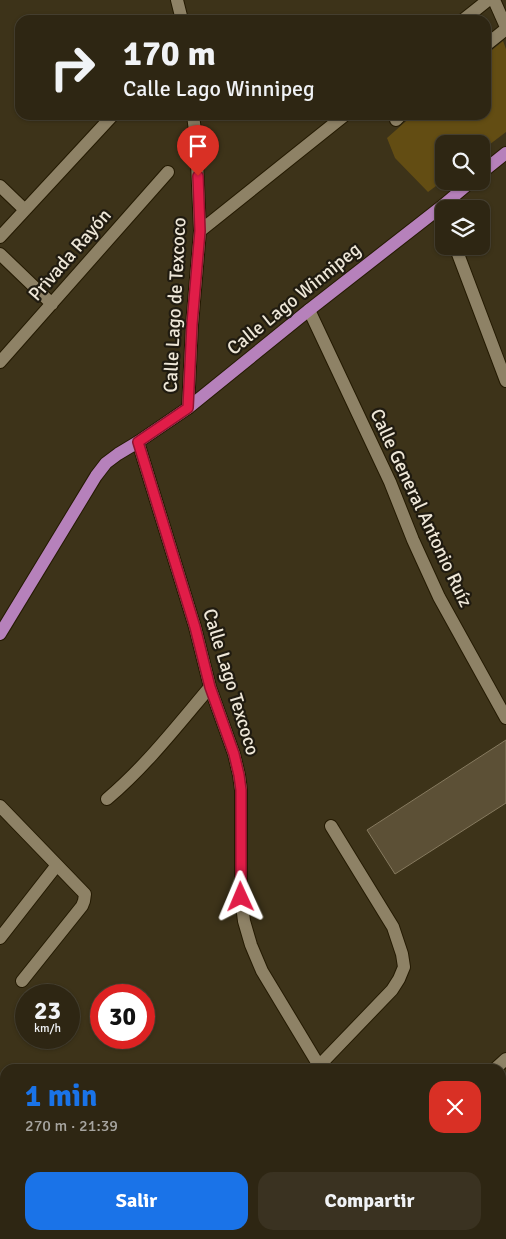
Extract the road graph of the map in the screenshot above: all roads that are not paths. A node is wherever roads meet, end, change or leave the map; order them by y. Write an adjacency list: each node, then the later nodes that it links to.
1 (177, 0): 4 (street)
2 (488, 0): 5 (street)
3 (494, 0): 6 (street)
4 (181, 15)
5 (469, 15)
6 (506, 28): 7 (street)
7 (491, 41)
8 (108, 120): 17 (street)
9 (194, 120): 19 (street, Calle Lago de Texcoco)
10 (339, 120): 19 (street)
11 (506, 153): 12 (main road)
12 (490, 166)
13 (168, 172): 23 (street, Privada Rayón)
14 (0, 186): 17 (street)
15 (463, 190): 16 (main road, Calle Lago Winnipeg)
16 (453, 200)
17 (25, 210): 20 (street)
18 (435, 216): 24 (main road, Calle Lago Winnipeg)
19 (200, 231): 27 (street, Calle Lago de Texcoco)
20 (0, 237)
21 (0, 254): 23 (street)
22 (458, 255): 26 (street)
23 (52, 304): 25 (street, Privada Rayón)
24 (309, 310): 27 (main road, Calle Lago Winnipeg); 31 (street, Calle General Antonio Ruíz)
25 (0, 362)
26 (506, 381)
27 (188, 408): 28 (main road, Calle Lago Winnipeg)
28 (138, 442): 29 (main road, Calle Lago Winnipeg); 30 (street, Calle Lago Texcoco)
29 (0, 634)
30 (210, 687): 32 (street); 38 (street, Calle Lago Texcoco)
31 (506, 718)
32 (106, 799)
33 (0, 806): 35 (street)
34 (331, 826): 39 (street)
35 (57, 865): 36 (street); 37 (street)
36 (0, 938)
37 (22, 982)
38 (316, 1064)
39 (322, 1064)

